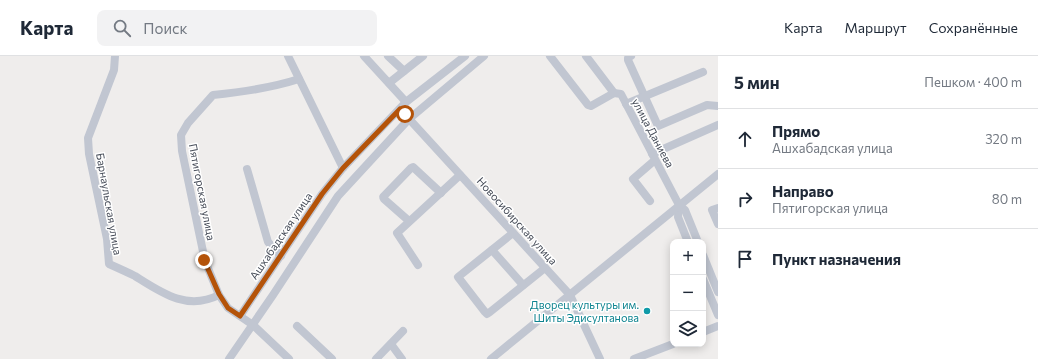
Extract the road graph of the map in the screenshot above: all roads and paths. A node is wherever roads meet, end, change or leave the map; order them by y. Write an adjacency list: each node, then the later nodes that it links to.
1 (115, 56): 46 (street, Барнаульская улица)
2 (288, 56): 13 (street)
3 (364, 56): 14 (street)
4 (388, 56): 11 (street)
5 (423, 56): 11 (street)
6 (465, 56): 17 (street, Ашхабадская улица)
7 (484, 56): 21 (street)
8 (550, 56): 15 (street)
9 (586, 56): 15 (street)
10 (631, 56): 16 (street)
11 (404, 71): 14 (street)
12 (703, 72): 16 (street)
13 (299, 78): 24 (street); 46 (street, Пятигорская улица)
14 (389, 83): 17 (street)
15 (614, 93): 18 (street, улица Даниева)
16 (645, 96): 18 (street); 19 (street)
17 (406, 102): 20 (street, Ашхабадская улица)
18 (626, 104): 23 (street, улица Даниева)
19 (718, 106)
20 (400, 109): 21 (street, Новосибирская улица); 24 (street, Ашхабадская улица)
21 (409, 119): 27 (street, Новосибирская улица); 50 (street)
22 (718, 124): 23 (street)
23 (654, 157): 29 (street); 30 (street, улица Даниева)
24 (343, 168): 38 (street, Ашхабадская улица)
25 (247, 169): 38 (street)
26 (718, 174): 30 (street)
27 (460, 175): 28 (street); 34 (street, Новосибирская улица)
28 (441, 193): 32 (street); 32 (street)
29 (650, 201)
30 (678, 205): 35 (street, улица Даниева); 36 (street, улица Даниева); 47 (street)
31 (718, 208): 33 (street)
32 (409, 221): 40 (street)
33 (718, 224)
34 (513, 233): 37 (street); 41 (street, Новосибирская улица)
35 (687, 239)
36 (697, 239)
37 (492, 250): 43 (street); 43 (street)
38 (282, 256): 49 (street, Ашхабадская улица)
39 (706, 260): 42 (street)
40 (418, 265)
41 (545, 268): 43 (street); 47 (street, Новосибирская улица)
42 (715, 277): 45 (street)
43 (523, 285)
44 (706, 285): 48 (street)
45 (718, 292)
46 (219, 294): 49 (street, Пятигорская улица)
47 (570, 295): 62 (street); 63 (street, Новосибирская улица)
48 (718, 315)
49 (240, 316): 50 (street, Пятигорская улица)
50 (253, 325): 57 (street); 58 (street, Пятигорская улица)
51 (297, 326): 59 (street)
52 (718, 326): 54 (street)
53 (403, 331): 55 (street)
54 (706, 331)
55 (391, 344): 60 (street); 61 (street)
56 (670, 345): 64 (street)
57 (229, 359)
58 (288, 359)
59 (332, 359)
60 (376, 359)
61 (402, 359)
62 (491, 359)
63 (600, 359)
64 (634, 359)

